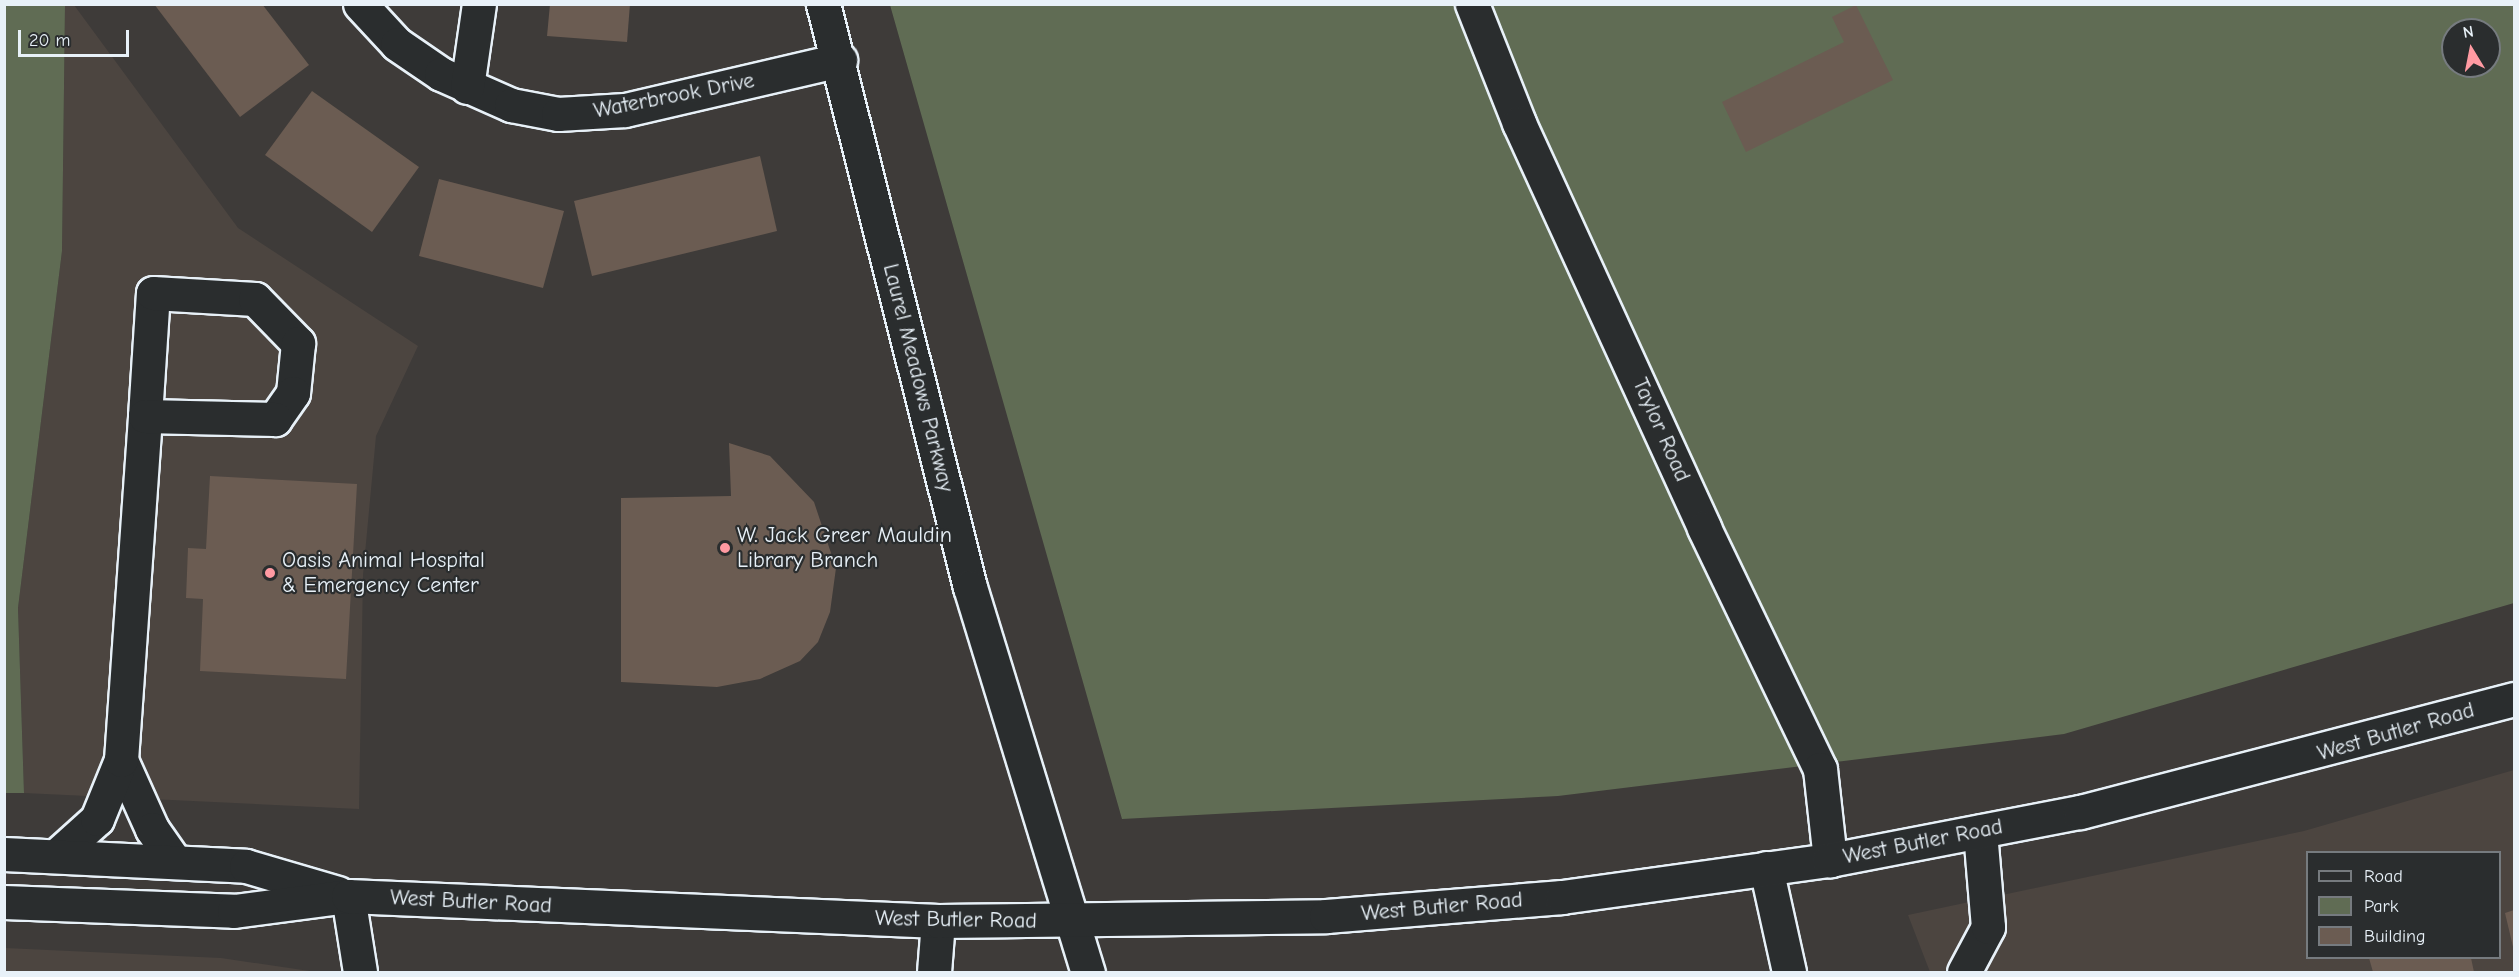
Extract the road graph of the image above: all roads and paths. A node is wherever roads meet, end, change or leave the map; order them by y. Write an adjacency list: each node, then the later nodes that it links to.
1 (360, 4): 6 (main road, Waterbrook Drive)
2 (479, 4): 6 (main road)
3 (823, 4): 5 (main road, Laurel Meadows Parkway)
4 (1472, 4): 13 (main road, Taylor Road)
5 (840, 60): 6 (main road, Waterbrook Drive); 19 (main road, Laurel Meadows Parkway)
6 (468, 87)
7 (145, 416): 7 (main road); 9 (main road)
8 (2514, 699): 10 (main road, West Butler Road)
9 (121, 760): 12 (main road); 14 (main road)
10 (1980, 831): 13 (main road, West Butler Road); 24 (main road)
11 (4, 854): 12 (main road, West Butler Road)
12 (56, 856): 14 (main road, West Butler Road)
13 (1830, 860): 15 (main road, West Butler Road)
14 (175, 862): 16 (main road, West Butler Road)
15 (1766, 868): 19 (main road, West Butler Road); 23 (main road)
16 (348, 896): 17 (main road, West Butler Road); 18 (main road, West Butler Road); 20 (main road)
17 (4, 902)
18 (938, 921): 19 (main road, West Butler Road); 21 (main road)
19 (1073, 922): 22 (main road, Laurel Meadows Parkway)
20 (360, 972)
21 (934, 972)
22 (1088, 972)
23 (1789, 972)
24 (1964, 972)

